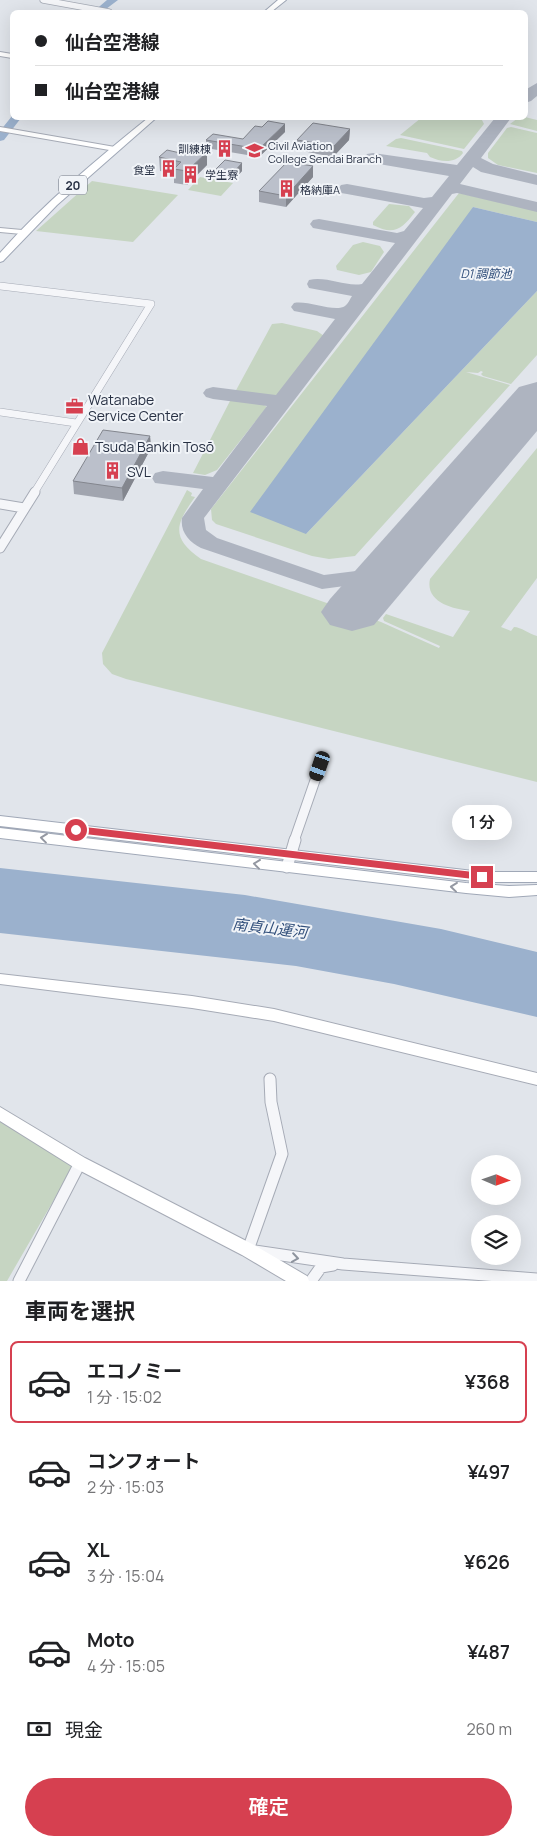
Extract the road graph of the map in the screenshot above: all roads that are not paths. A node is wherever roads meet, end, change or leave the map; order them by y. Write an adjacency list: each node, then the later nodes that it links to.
1 (43, 0): 4 (street)
2 (282, 0): 5 (main road)
3 (291, 0): 6 (main road)
4 (94, 10)
5 (270, 10)
6 (278, 10)
7 (140, 120): 10 (main road, 20)
8 (149, 120): 10 (main road, 20)
9 (0, 129): 10 (street)
10 (111, 148): 12 (main road, 20)
11 (0, 230): 12 (street)
12 (18, 231): 13 (main road, 20); 14 (main road, 20)
13 (0, 246)
14 (0, 260)
15 (0, 286): 17 (street)
16 (0, 412): 17 (street)
17 (76, 423): 19 (street)
18 (0, 504): 19 (street)
19 (24, 508): 20 (street)
20 (0, 548)
21 (320, 766): 24 (street)
22 (0, 821): 24 (main road)
23 (0, 833): 24 (main road, one-way to 23)
24 (288, 861): 25 (main road); 26 (main road, one-way to 24)
25 (537, 877)
26 (537, 890)
27 (0, 979): 29 (street)
28 (270, 1079): 32 (street)
29 (537, 1079)
30 (0, 1113): 31 (street)
31 (80, 1163): 32 (street); 35 (street)
32 (248, 1250): 33 (street, one-way to 33); 36 (street)
33 (343, 1264): 34 (street); 37 (street)
34 (537, 1279)
35 (19, 1281)
36 (301, 1281)
37 (311, 1281)

